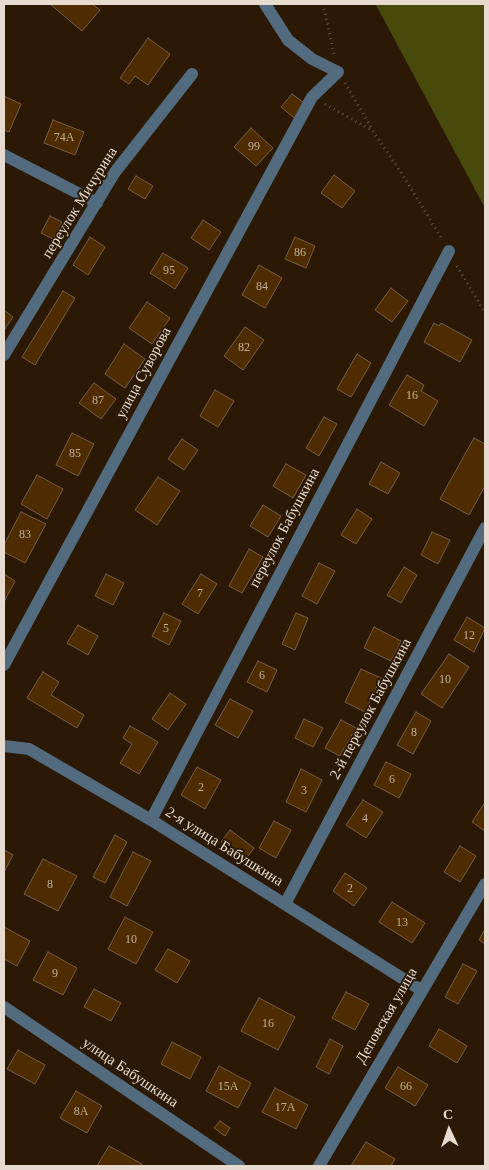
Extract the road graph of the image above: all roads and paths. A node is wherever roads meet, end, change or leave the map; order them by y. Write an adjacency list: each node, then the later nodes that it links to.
1 (265, 4): 3 (street)
2 (323, 4): 3 (path)
3 (338, 72): 5 (street, улица Суворова); 6 (path)
4 (192, 74): 8 (street, переулок Мичурина)
5 (312, 97): 6 (path); 13 (street, улица Суворова)
6 (373, 131): 9 (path)
7 (4, 155): 8 (street)
8 (98, 203): 11 (street, переулок Мичурина)
9 (449, 251): 10 (path); 15 (street, переулок Бабушкина)
10 (485, 313)
11 (4, 355)
12 (485, 528): 17 (street, 2-й переулок Бабушкина)
13 (4, 665)
14 (4, 746): 15 (street, 2-я улица Бабушкина)
15 (151, 820): 17 (street, 2-я улица Бабушкина)
16 (485, 884): 18 (street, Деповская улица)
17 (285, 904): 18 (street, 2-я улица Бабушкина)
18 (421, 990): 21 (street, Деповская улица)
19 (4, 1007): 20 (street, улица Бабушкина)
20 (239, 1166)
21 (318, 1166)

